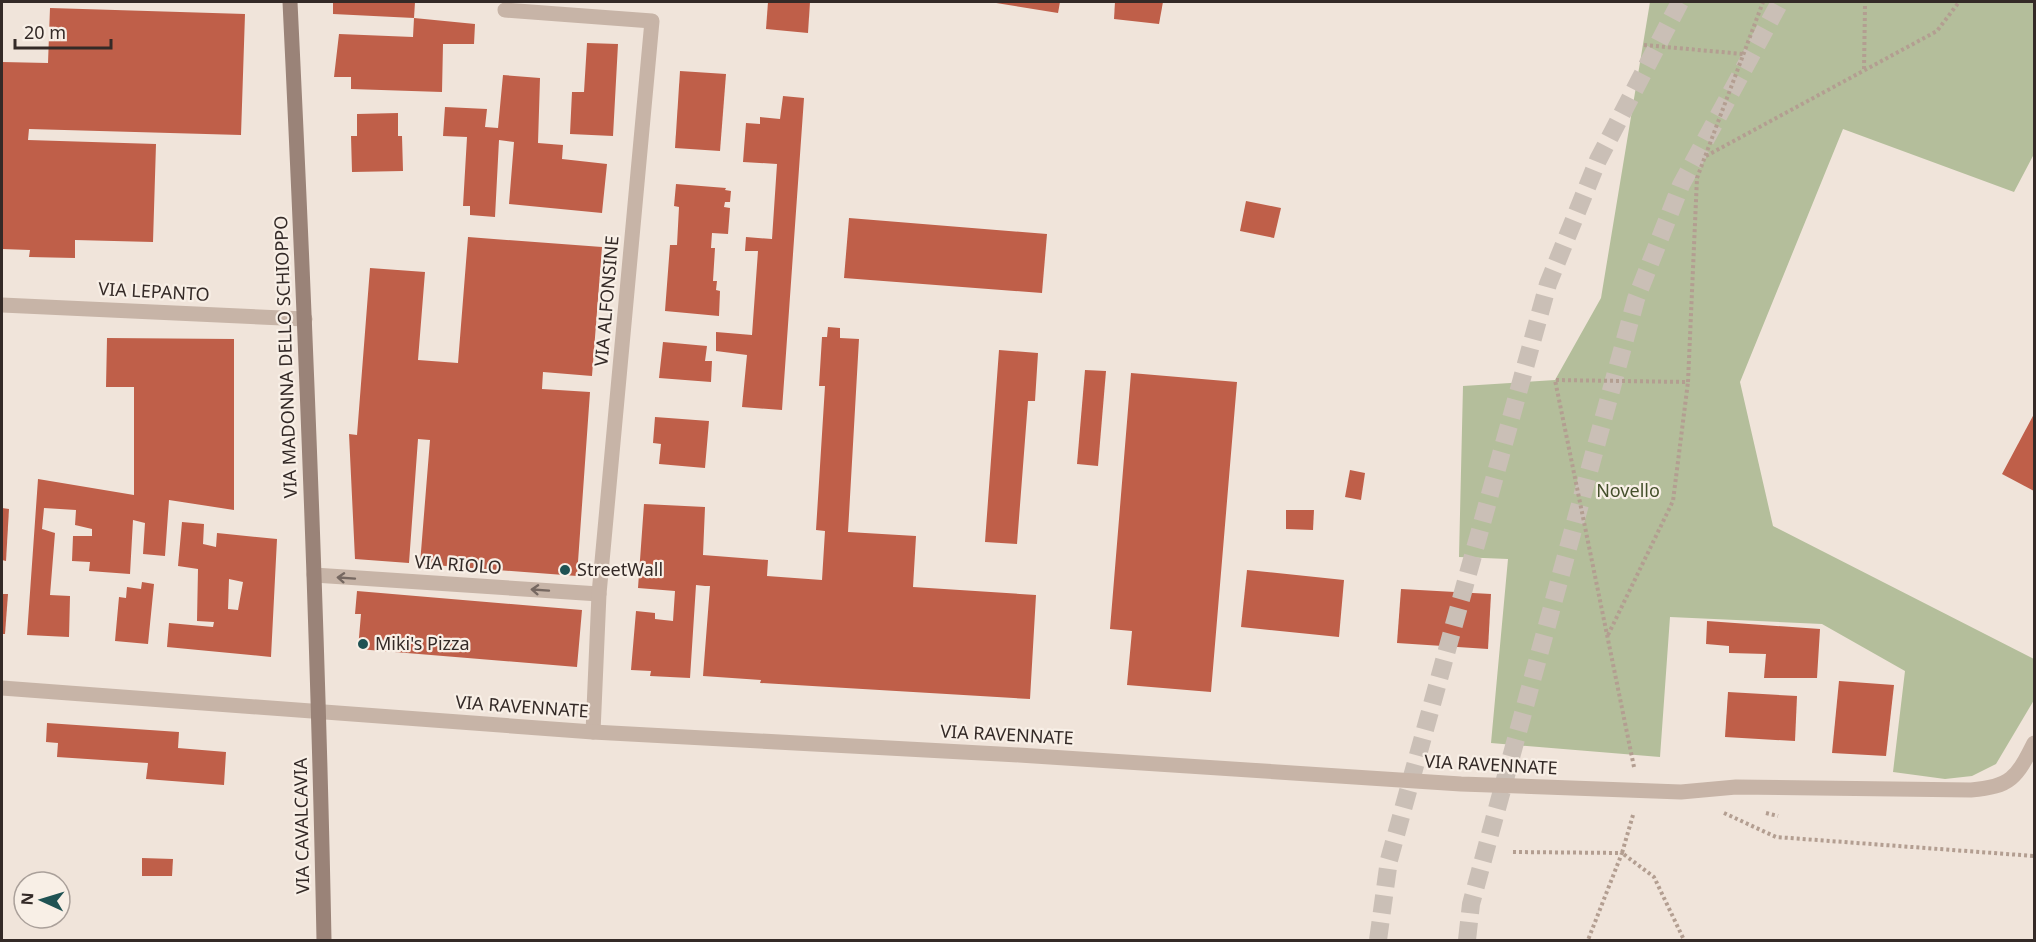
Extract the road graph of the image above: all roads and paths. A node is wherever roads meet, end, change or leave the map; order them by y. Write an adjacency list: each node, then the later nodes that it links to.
1 (290, 2): 11 (street, VIA MADONNA DELLO SCHIOPPO)
2 (1763, 2): 7 (path)
3 (1959, 2): 8 (path)
4 (1865, 6): 8 (path)
5 (505, 10): 14 (street, VIA ALFONSINE)
6 (1644, 45): 7 (path)
7 (1743, 54): 9 (path)
8 (1864, 70): 9 (path)
9 (1706, 156): 12 (path)
10 (2, 305): 11 (street, VIA LEPANTO)
11 (305, 319): 13 (street, VIA MADONNA DELLO SCHIOPPO)
12 (1688, 382): 15 (path); 15 (path)
13 (314, 575): 14 (street, VIA RIOLO, one-way to 13); 17 (street, VIA MADONNA DELLO SCHIOPPO)
14 (599, 594): 18 (street, VIA ALFONSINE)
15 (1607, 636): 20 (path)
16 (2, 688): 17 (street, VIA RAVENNATE)
17 (320, 712): 18 (street, VIA RAVENNATE); 25 (street, VIA CAVALCAVIA)
18 (593, 732): 20 (street, VIA RAVENNATE)
19 (2034, 743): 20 (street, VIA RAVENNATE)
20 (1639, 791): 23 (path)
21 (1723, 812): 24 (path)
22 (1513, 852): 23 (path)
23 (1622, 853): 26 (path); 27 (path)
24 (2034, 856)
25 (324, 940)
26 (1588, 940)
27 (1684, 940)

